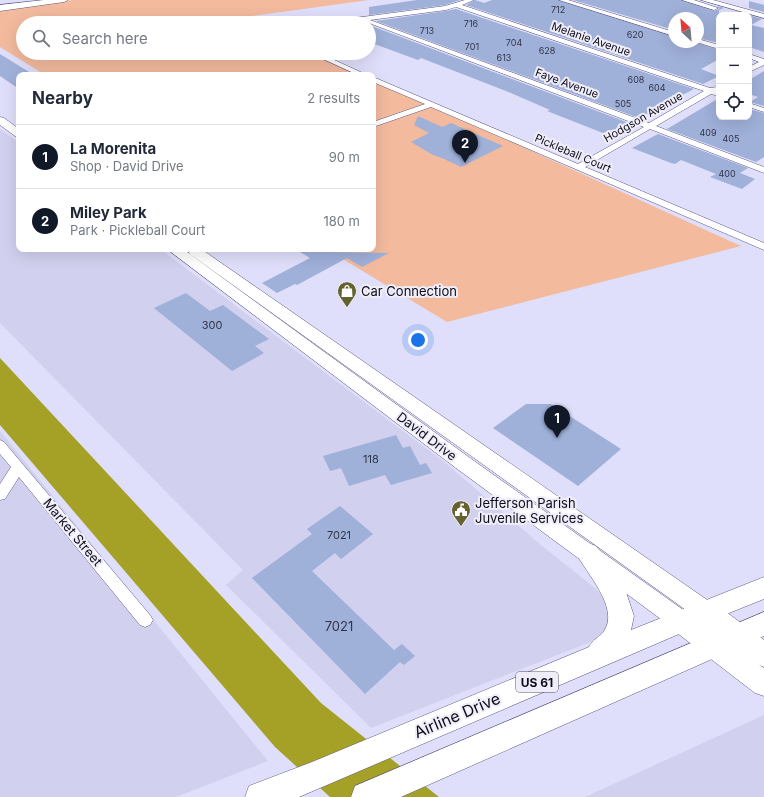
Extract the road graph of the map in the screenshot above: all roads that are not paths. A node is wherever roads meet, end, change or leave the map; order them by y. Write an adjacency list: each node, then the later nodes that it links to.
1 (64, 0): 7 (main road)
2 (470, 0): 6 (street)
3 (562, 0): 14 (street)
4 (686, 0): 8 (street)
5 (705, 0): 9 (street)
6 (456, 5): 10 (street); 24 (street, Melanie Avenue)
7 (0, 8)
8 (731, 12)
9 (764, 16)
10 (376, 17)
11 (752, 18): 12 (street)
12 (764, 21)
13 (376, 24): 33 (street, Faye Avenue)
14 (668, 32)
15 (704, 43): 16 (street)
16 (716, 46)
17 (752, 57): 19 (street)
18 (329, 60): 21 (street)
19 (764, 61): 20 (street)
20 (752, 68)
21 (357, 72)
22 (376, 80): 26 (street, Pickleball Court)
23 (716, 89): 24 (street, Hodgson Avenue)
24 (711, 92): 25 (street, Melanie Avenue); 33 (street, Hodgson Avenue)
25 (716, 93)
26 (432, 104): 32 (street); 35 (street, Pickleball Court)
27 (752, 105): 28 (street)
28 (764, 110)
29 (0, 112): 31 (main road)
30 (0, 120): 34 (main road)
31 (16, 123)
32 (376, 124)
33 (649, 126): 35 (street, Hodgson Avenue); 36 (street, Faye Avenue)
34 (16, 132)
35 (578, 168): 37 (street, Pickleball Court)
36 (764, 170)
37 (764, 247)
38 (178, 252): 43 (main road, David Drive)
39 (197, 252): 45 (main road, David Drive)
40 (0, 445): 41 (street, Market Street)
41 (18, 468): 42 (street); 46 (street, Market Street)
42 (0, 495)
43 (588, 554): 45 (main road, David Drive); 51 (highway)
44 (764, 588): 45 (highway, Airline Drive / US 61)
45 (693, 616): 48 (main road); 49 (main road); 51 (highway, Airline Drive / US 61)
46 (145, 620)
47 (764, 624): 48 (highway, US 61)
48 (738, 635): 49 (highway, US 61); 50 (main road)
49 (713, 645): 52 (main road); 54 (highway, US 61)
50 (764, 655)
51 (596, 656): 53 (highway, Airline Drive / US 61)
52 (764, 684)
53 (260, 797)
54 (366, 797)

